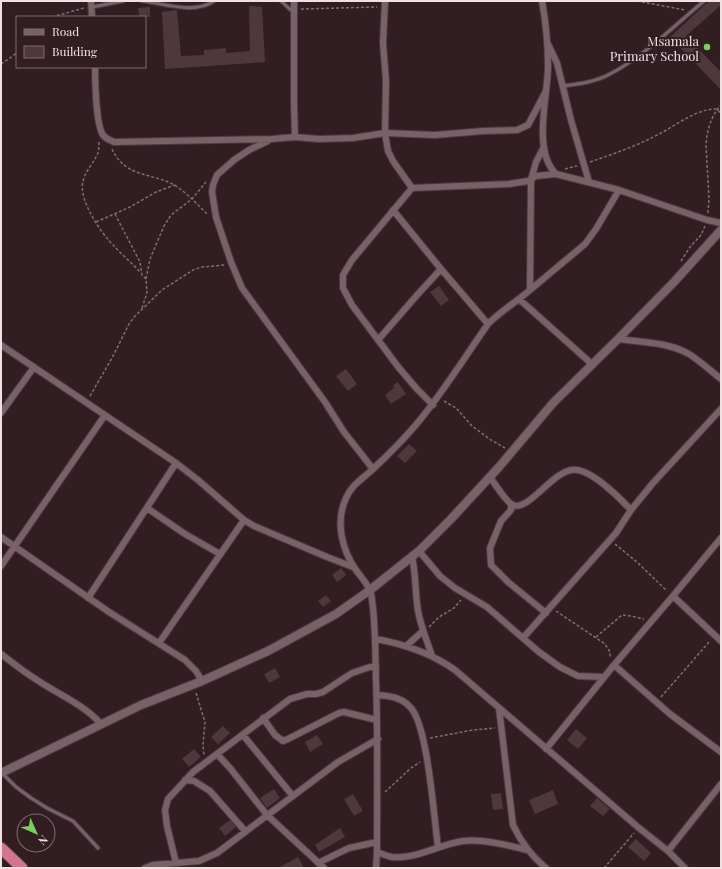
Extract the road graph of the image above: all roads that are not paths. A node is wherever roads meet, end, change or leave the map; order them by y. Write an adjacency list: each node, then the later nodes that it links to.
1 (123, 1): 8 (lane)
2 (142, 1): 3 (lane)
3 (214, 1)
4 (281, 1): 10 (lane)
5 (294, 1): 10 (street)
6 (542, 1): 12 (street)
7 (704, 1): 14 (lane)
8 (92, 4): 11 (street)
9 (385, 4): 16 (street)
10 (295, 11): 17 (street)
11 (92, 16)
12 (548, 43): 14 (street); 15 (street)
13 (95, 68): 18 (street)
14 (562, 86): 22 (street)
15 (546, 91): 16 (street); 19 (street)
16 (385, 133): 17 (street); 23 (street)
17 (295, 137): 18 (street)
18 (272, 139): 43 (street)
19 (544, 147): 20 (street); 21 (street)
20 (554, 173): 21 (street); 22 (street)
21 (531, 180): 23 (street); 29 (street)
22 (589, 182): 24 (street)
23 (412, 188): 25 (street)
24 (619, 190): 26 (street); 29 (street)
25 (393, 210): 28 (street); 33 (street)
26 (721, 223)
27 (721, 230): 32 (street)
28 (441, 269): 31 (street); 33 (street)
29 (530, 290): 30 (street)
30 (519, 299): 31 (street); 35 (street)
31 (488, 324): 38 (street)
32 (618, 339): 35 (street); 37 (street)
33 (378, 340): 38 (street)
34 (1, 345): 36 (street)
35 (593, 364): 44 (street)
36 (34, 367): 40 (street); 41 (street)
37 (721, 379)
38 (433, 405): 43 (street)
39 (721, 409): 47 (street)
40 (1, 413)
41 (105, 415): 42 (street); 51 (street)
42 (176, 463): 46 (street); 48 (street)
43 (373, 469): 55 (street)
44 (490, 476): 45 (street); 53 (street)
45 (511, 504): 47 (street); 59 (street)
46 (147, 508): 52 (street); 58 (street)
47 (631, 510): 59 (street)
48 (244, 520): 52 (street); 55 (street)
49 (1, 537): 51 (street)
50 (721, 538): 57 (street)
51 (14, 547): 54 (street); 58 (street)
52 (220, 554): 64 (street)
53 (416, 554): 56 (street); 60 (street); 61 (street)
54 (1, 566)
55 (353, 566): 56 (street)
56 (370, 590): 62 (street); 71 (street)
57 (673, 596): 63 (street); 69 (street)
58 (88, 598): 64 (street)
59 (548, 611): 61 (street)
60 (423, 632): 65 (street); 67 (street)
61 (523, 638): 70 (street)
62 (376, 639): 65 (street); 68 (street)
63 (721, 641)
64 (159, 643): 71 (street)
65 (406, 646): 67 (street)
66 (1, 654): 76 (street)
67 (432, 656): 73 (street)
68 (376, 665): 72 (street); 74 (street)
69 (612, 666): 70 (street); 80 (street)
70 (603, 677): 79 (street)
71 (198, 683): 76 (street)
72 (377, 695): 75 (street); 89 (street)
73 (499, 708): 79 (street); 91 (street)
74 (263, 718): 75 (street); 77 (street)
75 (377, 720): 78 (street)
76 (101, 724): 82 (street)
77 (243, 735): 81 (street); 85 (street)
78 (378, 739): 85 (street); 88 (street)
79 (546, 749): 92 (street)
80 (721, 752)
81 (218, 754): 83 (street); 86 (street)
82 (1, 773): 90 (lane)
83 (185, 780): 87 (street); 96 (street)
84 (721, 784): 92 (street)
85 (292, 795): 86 (street)
86 (267, 815): 87 (street); 95 (street)
87 (245, 831): 96 (street)
88 (377, 842): 94 (street); 95 (street)
89 (438, 847): 91 (street); 94 (street)
90 (98, 848)
91 (527, 850): 101 (street)
92 (668, 851): 102 (street)
93 (2, 852): 97 (highway)
94 (377, 852): 100 (street)
95 (318, 862): 99 (street)
96 (176, 863): 98 (street)
97 (22, 868)
98 (145, 868)
99 (324, 868)
100 (376, 868)
101 (546, 868)
102 (685, 868)

